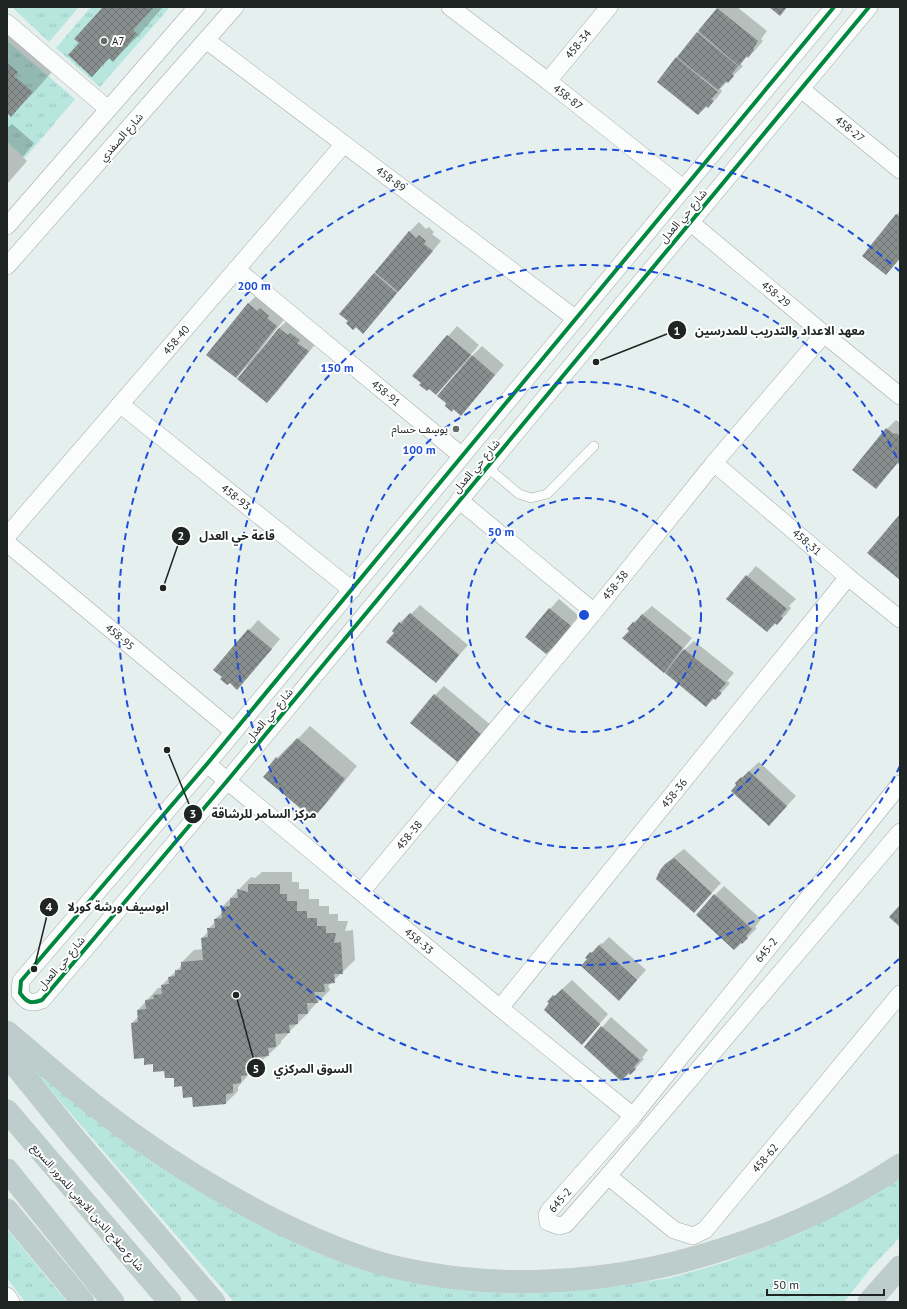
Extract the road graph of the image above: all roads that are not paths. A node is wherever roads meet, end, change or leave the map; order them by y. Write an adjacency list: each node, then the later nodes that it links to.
1 (197, 7): 11 (street)
2 (235, 7): 8 (street, شارع الصفدي)
3 (450, 7): 9 (street, 458-87)
4 (609, 7): 9 (street, 458-34)
5 (834, 7): 14 (street, شارع حي العدل)
6 (869, 7): 10 (street, شارع حي العدل)
7 (7, 22): 11 (street)
8 (206, 40): 12 (street, 458-89); 17 (street, شارع الصفدي)
9 (548, 81): 14 (street, 458-87)
10 (801, 89): 13 (street, 458-27); 15 (street, شارع حي العدل)
11 (108, 109): 16 (street)
12 (344, 144): 18 (street, 458-40); 19 (street, 458-89)
13 (900, 170)
14 (684, 189): 19 (street, شارع حي العدل)
15 (690, 222): 20 (street, 458-29); 26 (street, شارع حي العدل)
16 (7, 226)
17 (7, 266)
18 (236, 269): 22 (street, 458-40); 24 (street, 458-91)
19 (576, 319): 24 (street, شارع حي العدل)
20 (824, 334): 21 (street, 458-29); 25 (street, 458-38)
21 (900, 396)
22 (120, 404): 28 (street, 458-40); 31 (street, 458-93)
23 (594, 446): 26 (lane)
24 (462, 456): 31 (street, شارع حي العدل)
25 (714, 463): 30 (street, 458-31); 32 (street, 458-38)
26 (487, 467): 27 (street, شارع حي العدل)
27 (459, 500): 32 (street); 36 (street, شارع حي العدل)
28 (7, 536)
29 (7, 543): 34 (street, 458-95)
30 (848, 577): 33 (street, 458-31); 42 (street, 458-36)
31 (352, 590): 34 (street, شارع حي العدل)
32 (594, 612): 39 (street, 458-38)
33 (900, 620)
34 (234, 731): 35 (street, شارع حي العدل)
35 (207, 764): 36 (street, 458-33); 40 (street, شارع حي العدل)
36 (227, 780): 39 (street, 458-33); 40 (street, شارع حي العدل)
37 (900, 784): 46 (street, 645-2)
38 (899, 836): 47 (street, 645-2)
39 (361, 892): 42 (street, 458-33)
40 (14, 984)
41 (900, 994): 50 (street, 458-62)
42 (500, 1008): 46 (street, 458-33)
43 (7, 1032): 48 (highway)
44 (7, 1055): 56 (highway)
45 (7, 1111): 55 (highway, شارع صلاح الدين الايوبي للمرور السريع)
46 (628, 1122): 47 (street, 458-33); 50 (street, 645-2)
47 (639, 1140): 50 (street, 645-2)
48 (900, 1165)
49 (7, 1170): 54 (highway)
50 (608, 1176)
51 (7, 1210): 53 (highway)
52 (900, 1267): 57 (highway)
53 (83, 1302)
54 (113, 1302)
55 (170, 1302)
56 (214, 1302)
57 (869, 1302)

